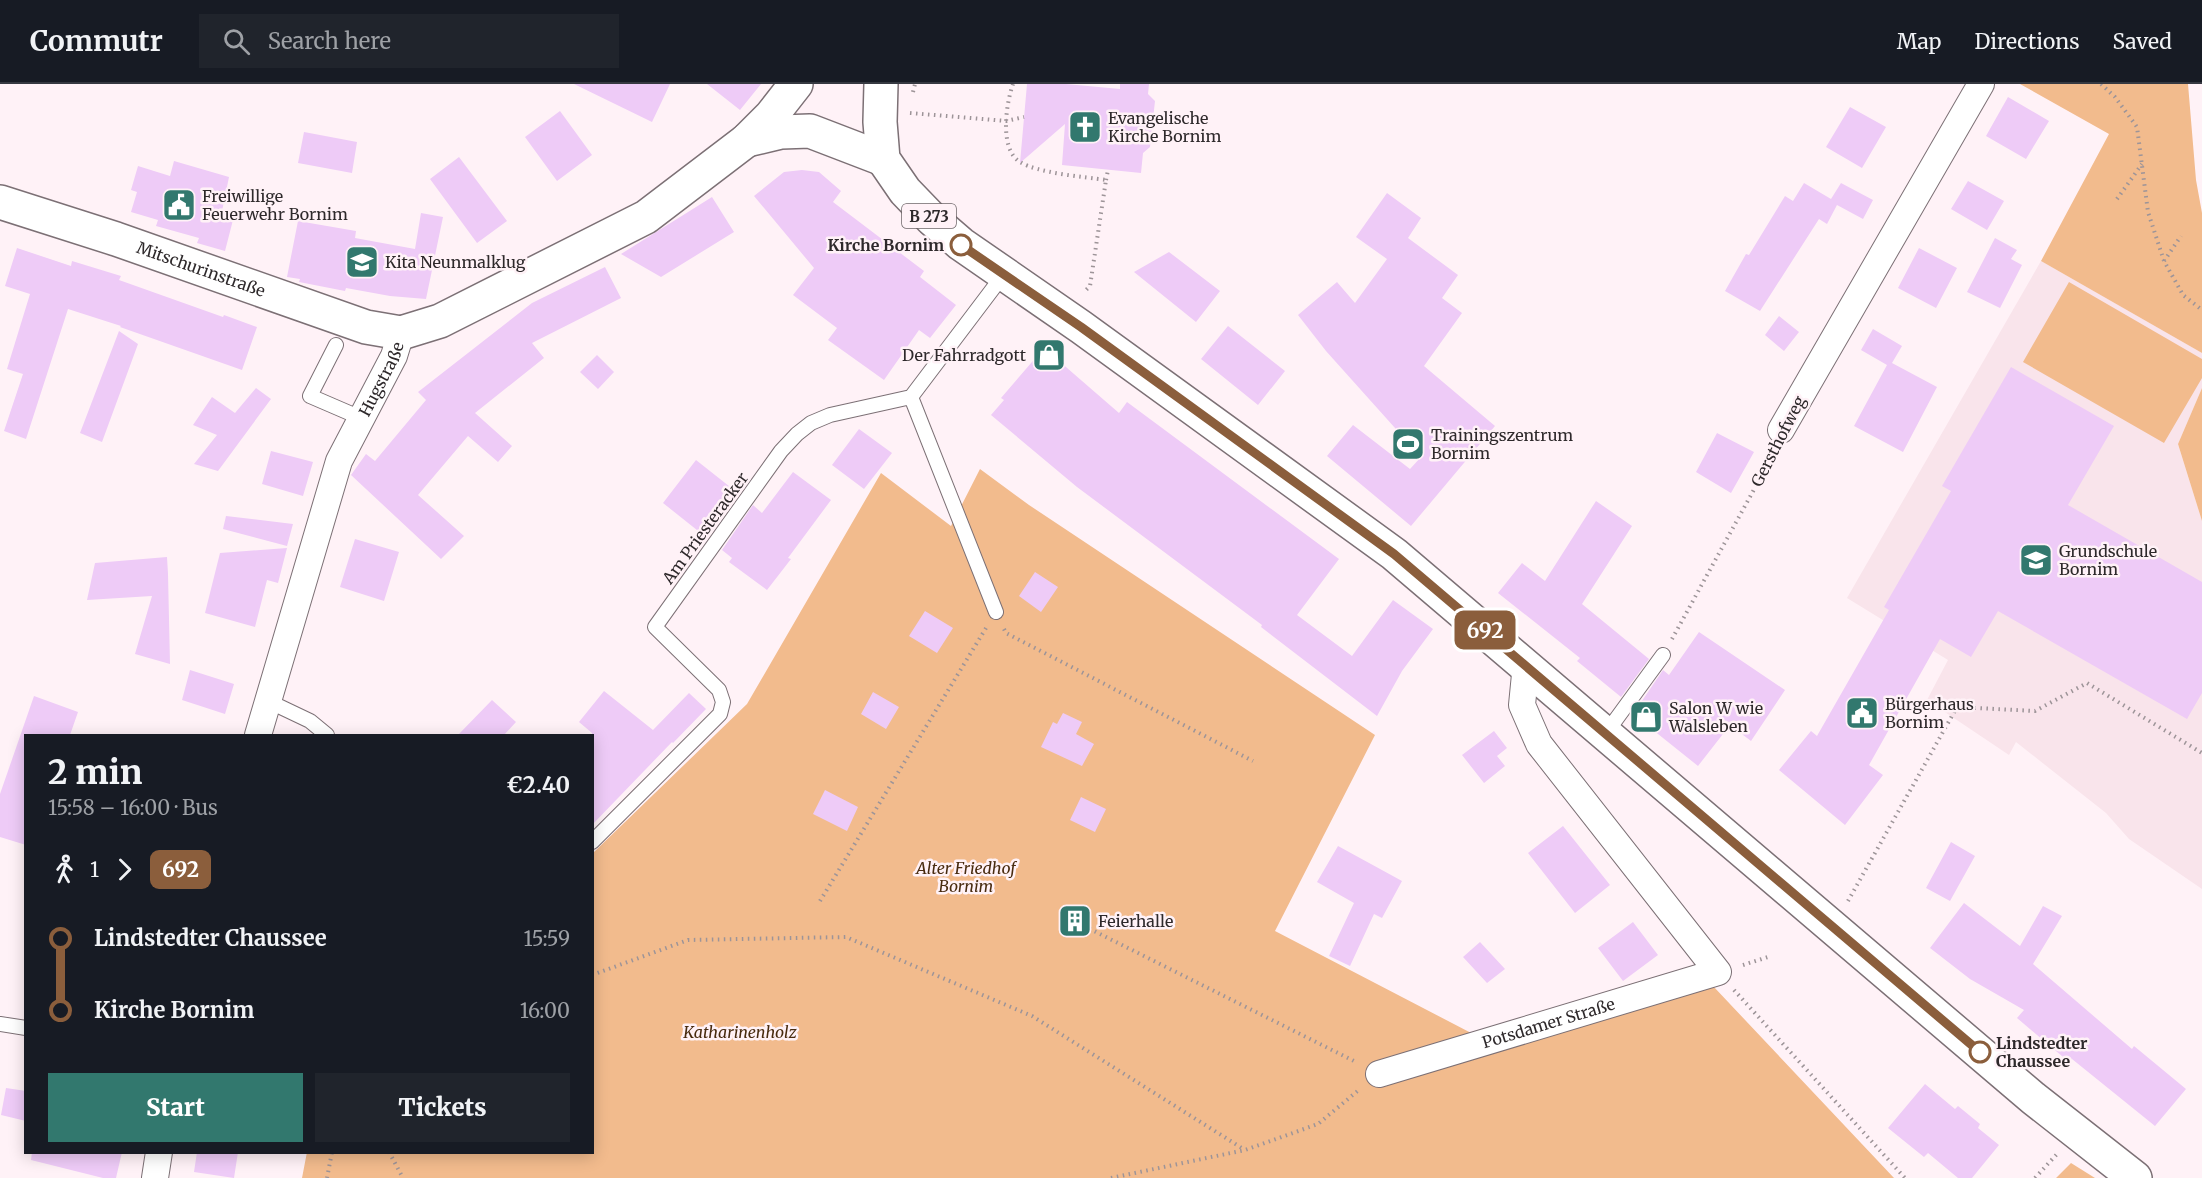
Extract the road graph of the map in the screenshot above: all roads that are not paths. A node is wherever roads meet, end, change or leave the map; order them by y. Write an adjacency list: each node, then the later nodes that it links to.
1 (796, 84): 4 (main road, Hugstraße)
2 (881, 84): 5 (main road)
3 (1981, 84): 12 (street, Gersthofweg)
4 (747, 140): 5 (main road); 8 (main road, Hugstraße)
5 (883, 159): 7 (main road, B 273)
6 (0, 202): 8 (main road, Mitschurinstraße)
7 (1004, 274): 10 (lane); 15 (main road, B 273)
8 (401, 333): 11 (street, Hugstraße)
9 (336, 345): 11 (lane)
10 (911, 397): 13 (lane); 20 (lane, Am Priesteracker)
11 (361, 418): 16 (street, Hugstraße)
12 (1781, 430)
13 (996, 612)
14 (1663, 655): 17 (lane)
15 (1526, 664): 17 (main road, B 273); 23 (street, Potsdamer Straße)
16 (268, 701): 18 (street, Hugstraße); 19 (lane)
17 (1606, 733): 26 (main road, B 273)
18 (258, 734)
19 (326, 734)
20 (594, 840)
21 (0, 1024): 22 (lane)
22 (24, 1028)
23 (1379, 1074)
24 (159, 1154): 25 (street)
25 (155, 1178)
26 (2135, 1178)

